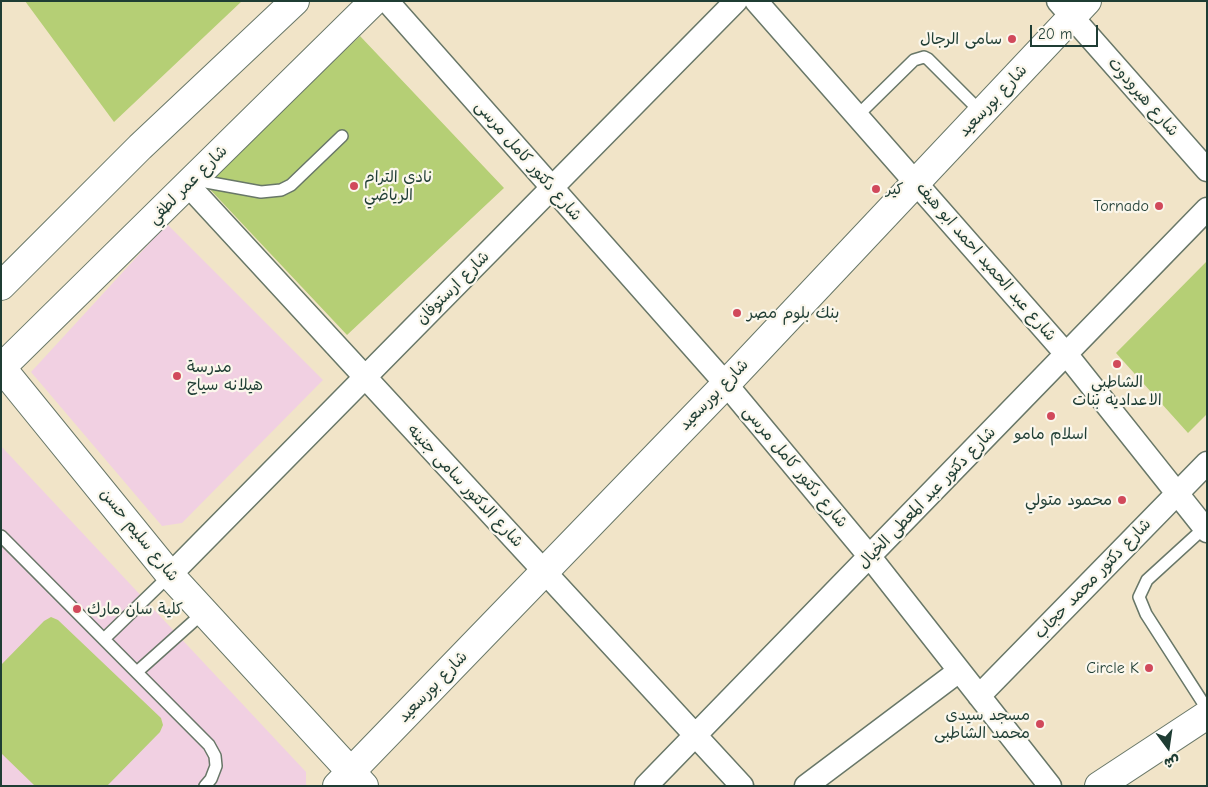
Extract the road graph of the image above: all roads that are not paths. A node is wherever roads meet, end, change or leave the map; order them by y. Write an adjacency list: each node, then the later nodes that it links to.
1 (295, 1): 15 (main road)
2 (374, 1): 11 (main road, شارع عمر لطفي)
3 (387, 1): 13 (street, شارع دكتور كامل مرسى)
4 (736, 1): 13 (street, شارع ارستوفان)
5 (756, 1): 8 (street, شارع عبد الحميد احمد ابو هيف)
6 (1073, 7): 7 (main road, شارع بورسعيد); 10 (street, شارع هيرودوت)
7 (982, 113): 8 (lane); 12 (main road, شارع بورسعيد)
8 (858, 115): 12 (street, شارع عبد الحميد احمد ابو هيف)
9 (342, 136): 11 (lane)
10 (1207, 170)
11 (191, 182): 17 (main road, شارع عمر لطفي); 18 (street, شارع الدكتور سامى جنينه)
12 (917, 182): 16 (street, شارع عبد الحميد احمد ابو هيف); 19 (main road, شارع بورسعيد)
13 (552, 188): 18 (street, شارع ارستوفان); 19 (street, شارع دكتور كامل مرسى)
14 (1207, 209): 16 (street, شارع دكتور عبد المعطى الخيال)
15 (1, 286)
16 (1067, 355): 21 (street, شارع عبد الحميد احمد ابو هيف); 24 (street, شارع دكتور عبد المعطى الخيال)
17 (1, 367): 26 (main road, شارع سليم حسن)
18 (365, 377): 25 (street, شارع الدكتور سامى جنينه); 26 (street, شارع ارستوفان)
19 (726, 384): 24 (street, شارع دكتور كامل مرسى); 25 (main road, شارع بورسعيد)
20 (1207, 463): 21 (street, شارع دكتور محمد حجاب)
21 (1177, 493): 22 (street, شارع عبد الحميد احمد ابو هيف); 31 (street, شارع دكتور محمد حجاب)
22 (1205, 530): 32 (lane)
23 (1, 536): 28 (lane)
24 (870, 557): 30 (street, شارع دكتور كامل مرسى); 34 (street, شارع دكتور عبد المعطى الخيال)
25 (544, 572): 34 (street, شارع الدكتور سامى جنينه); 35 (main road, شارع بورسعيد)
26 (170, 574): 27 (main road, شارع سليم حسن); 28 (lane)
27 (204, 612): 29 (lane); 35 (main road, شارع سليم حسن)
28 (105, 638): 29 (lane)
29 (138, 671): 36 (lane)
30 (959, 671): 31 (street, شارع دكتور كامل مرسى); 39 (street)
31 (979, 696): 40 (street, شارع دكتور كامل مرسى)
32 (1207, 709)
33 (1207, 715): 41 (main road)
34 (695, 735): 37 (street, شارع دكتور عبد المعطى الخيال); 38 (street, شارع الدكتور سامى جنينه)
35 (351, 781)
36 (205, 786)
37 (646, 786)
38 (742, 786)
39 (806, 786)
40 (1050, 786)
41 (1099, 786)

